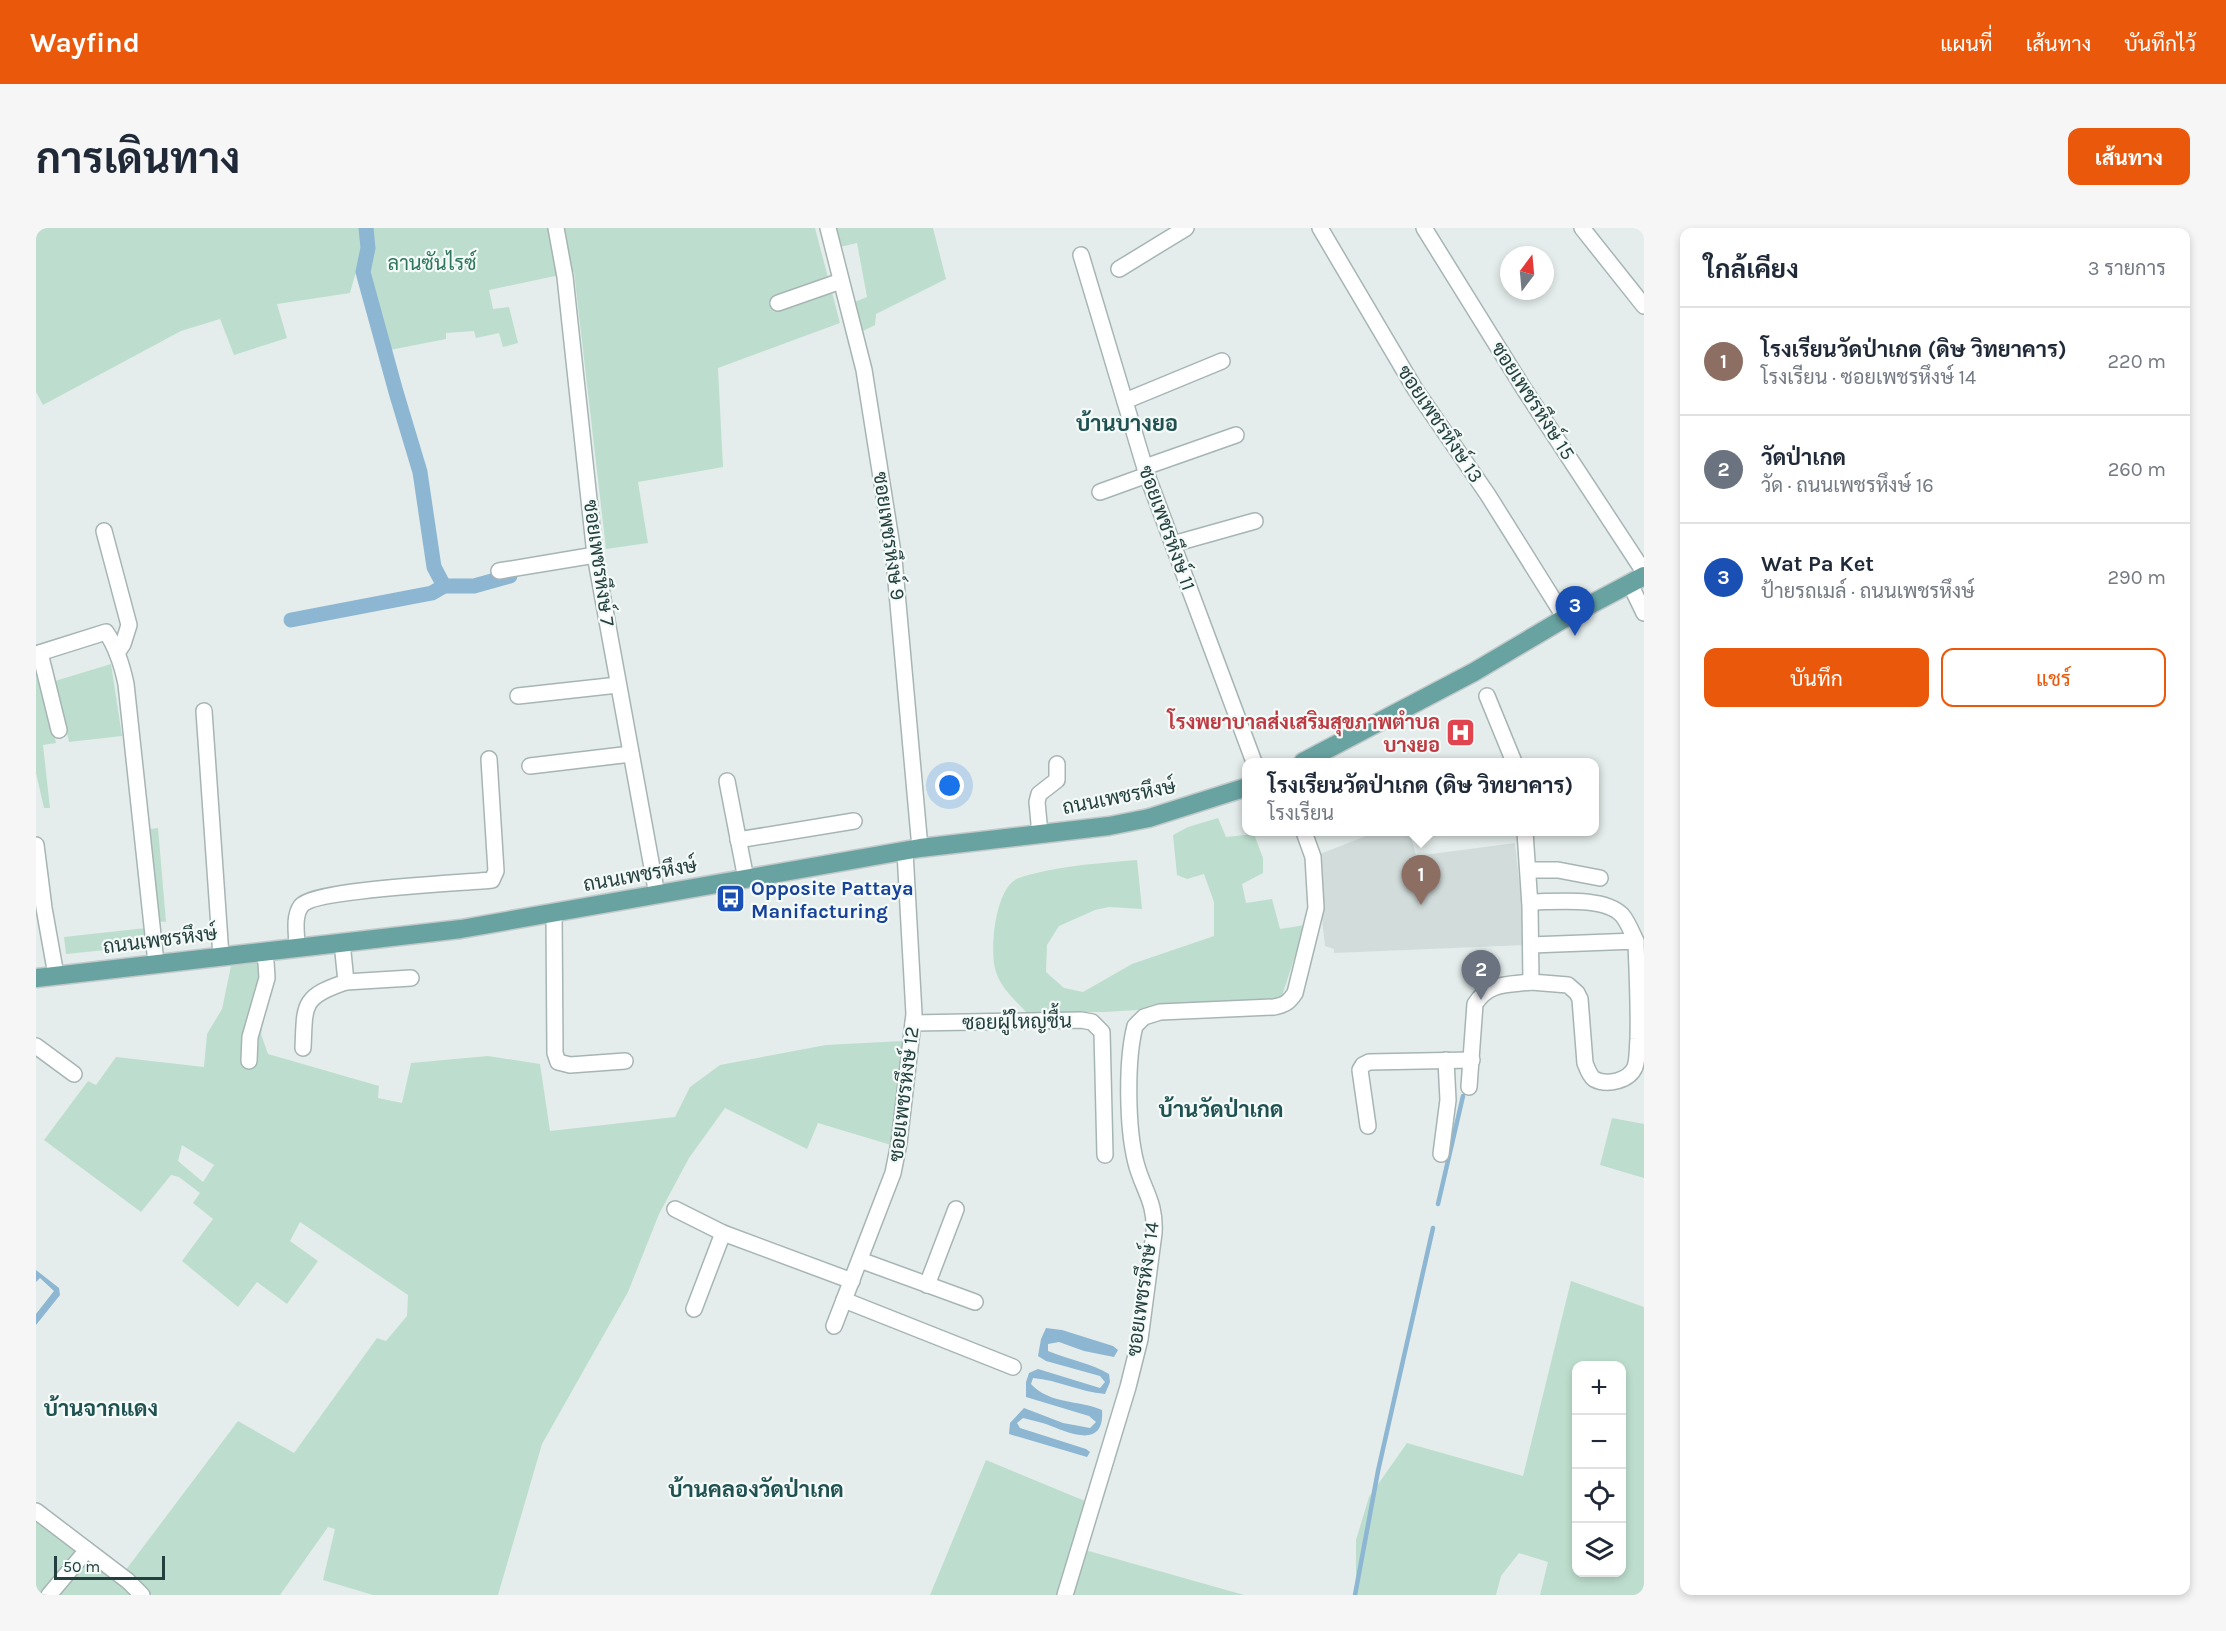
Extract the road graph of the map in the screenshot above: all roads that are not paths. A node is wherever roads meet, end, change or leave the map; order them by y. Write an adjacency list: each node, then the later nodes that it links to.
1 (556, 228): 20 (street, ซอยเพชรหึงษ์ 7)
2 (828, 228): 9 (street, ซอยเพชรหึงษ์ 9)
3 (1186, 228): 8 (street)
4 (1320, 228): 24 (street, ซอยเพชรหึงษ์ 13)
5 (1424, 228): 22 (street, ซอยเพชรหึงษ์ 15)
6 (1582, 228): 11 (street)
7 (1081, 255): 13 (street, ซอยเพชรหึงษ์ 11)
8 (1119, 269)
9 (842, 281): 10 (street); 47 (street, ซอยเพชรหึงษ์ 9)
10 (778, 303)
11 (1644, 306)
12 (1222, 361): 13 (street)
13 (1125, 401): 15 (street, ซอยเพชรหึงษ์ 11)
14 (1236, 435): 15 (street)
15 (1146, 471): 16 (street); 19 (street, ซอยเพชรหึงษ์ 11)
16 (1100, 492)
17 (1255, 521): 19 (street)
18 (104, 531): 25 (street)
19 (1173, 544): 33 (street, ซอยเพชรหึงษ์ 11)
20 (595, 555): 21 (street); 28 (street, ซอยเพชรหึงษ์ 7)
21 (499, 571)
22 (1639, 577): 23 (street, ซอยเพชรหึงษ์ 15); 24 (main road)
23 (1644, 613)
24 (1565, 618): 27 (main road)
25 (117, 653): 26 (street); 60 (street)
26 (38, 654): 31 (street)
27 (1474, 672): 34 (main road); 35 (street)
28 (618, 685): 29 (street); 32 (street, ซอยเพชรหึงษ์ 7)
29 (518, 696)
30 (204, 711): 59 (street)
31 (59, 730)
32 (631, 754): 38 (street); 51 (street, ซอยเพชรหึงษ์ 7)
33 (1253, 758)
34 (1311, 758)
35 (1512, 758)
36 (489, 759): 57 (street)
37 (1057, 764): 42 (street)
38 (530, 766)
39 (727, 781): 45 (street)
40 (1242, 789): 42 (main road, ถนนเพชรหึงษ์)
41 (854, 821): 45 (street)
42 (1040, 834): 47 (main road, ถนนเพชรหึงษ์)
43 (1306, 836): 94 (street, ซอยเพชรหึงษ์ 14)
44 (1525, 836): 48 (street)
45 (738, 840): 50 (street)
46 (36, 845): 61 (street)
47 (912, 850): 50 (main road, ถนนเพชรหึงษ์); 67 (street, ซอยเพชรหึงษ์ 12)
48 (1528, 870): 49 (street); 52 (street)
49 (1600, 878)
50 (746, 879): 51 (main road, ถนนเพชรหึงษ์)
51 (657, 895): 53 (main road, ถนนเพชรหึงษ์)
52 (1530, 902): 54 (street); 56 (street)
53 (554, 913): 55 (main road, ถนนเพชรหึงษ์); 73 (street)
54 (1635, 941): 56 (street); 66 (street)
55 (342, 942): 57 (main road, ถนนเพชรหึงษ์); 64 (street)
56 (1531, 945): 65 (street)
57 (297, 947): 58 (main road, ถนนเพชรหึงษ์)
58 (261, 951): 59 (main road, ถนนเพชรหึงษ์); 72 (street)
59 (220, 956): 60 (main road, ถนนเพชรหึงษ์)
60 (156, 963): 61 (main road, ถนนเพชรหึงษ์)
61 (56, 975): 62 (main road, ถนนเพชรหึงษ์)
62 (36, 978)
63 (411, 978): 64 (street)
64 (346, 982): 69 (street)
65 (1531, 982): 66 (street); 71 (street)
66 (1641, 1002)
67 (913, 1023): 78 (street, ซอยผู้ใหญ่ชื้น); 82 (street, ซอยเพชรหึงษ์ 12)
68 (36, 1046): 74 (street)
69 (303, 1048)
70 (1446, 1060): 71 (street); 76 (street); 77 (street)
71 (1472, 1060): 75 (street)
72 (249, 1061)
73 (625, 1061)
74 (74, 1074)
75 (1468, 1087)
76 (1368, 1126)
77 (1441, 1154)
78 (1106, 1155)
79 (675, 1209): 81 (street)
80 (956, 1209): 84 (street)
81 (723, 1233): 83 (street); 87 (street)
82 (860, 1260): 83 (street, ซอยเพชรหึงษ์ 12); 84 (street)
83 (852, 1281): 85 (street, ซอยเพชรหึงษ์ 12)
84 (927, 1285): 86 (street)
85 (844, 1300): 88 (street, ซอยเพชรหึงษ์ 12); 89 (street)
86 (975, 1302)
87 (694, 1309)
88 (834, 1326)
89 (1012, 1367)
90 (36, 1511): 91 (street)
91 (87, 1550): 92 (street); 93 (street)
92 (49, 1595)
93 (142, 1595)
94 (1065, 1595)

